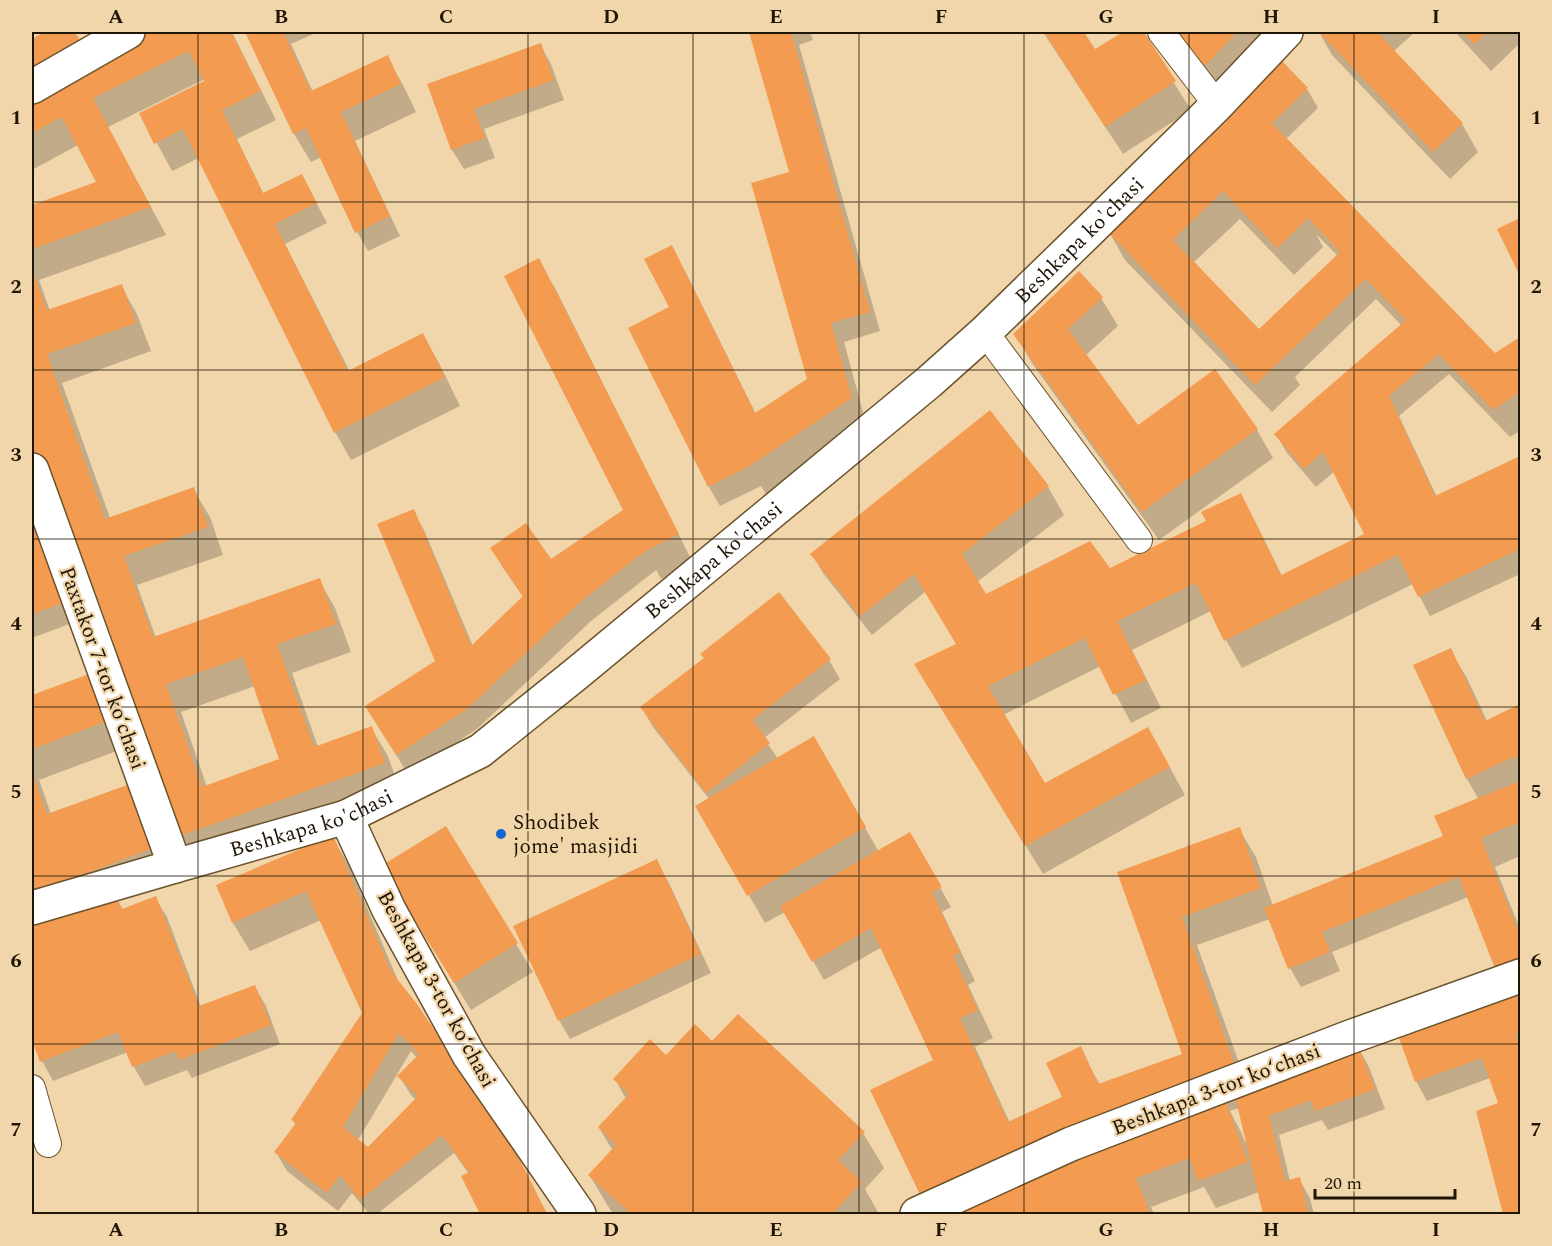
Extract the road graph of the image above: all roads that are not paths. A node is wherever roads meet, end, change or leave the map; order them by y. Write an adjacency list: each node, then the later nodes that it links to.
1 (128, 32): 4 (street)
2 (1161, 32): 5 (lane)
3 (1286, 32): 5 (street, Beshkapa ko'chasi)
4 (32, 87)
5 (1217, 105): 6 (street, Beshkapa ko'chasi)
6 (985, 332): 8 (lane); 9 (street, Beshkapa ko'chasi)
7 (32, 470): 10 (street, Paxtakor 7-tor koʻchasi)
8 (1139, 540)
9 (346, 817): 10 (street, Beshkapa ko'chasi); 15 (street, Beshkapa 3-tor koʻchasi)
10 (175, 866): 11 (street, Beshkapa ko'chasi)
11 (32, 908)
12 (1521, 976): 16 (street, Beshkapa 3-tor koʻchasi)
13 (32, 1088): 14 (lane)
14 (48, 1144)
15 (579, 1215)
16 (917, 1215)

